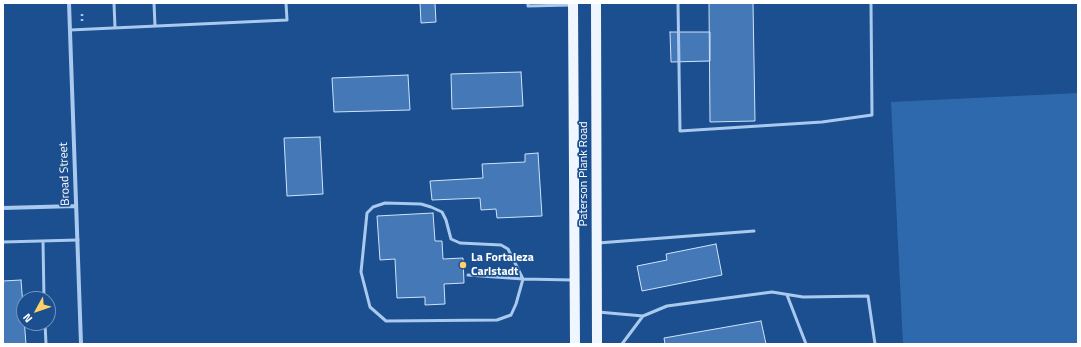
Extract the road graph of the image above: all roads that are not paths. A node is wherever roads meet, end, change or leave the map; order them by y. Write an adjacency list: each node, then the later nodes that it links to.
1 (69, 3): 12 (street, Broad Street)
2 (114, 3): 11 (lane)
3 (154, 3): 10 (lane)
4 (286, 3): 10 (lane)
5 (528, 3): 9 (lane)
6 (596, 3): 19 (main road, Paterson Plank Road)
7 (678, 3): 8 (lane)
8 (871, 3)
9 (573, 4): 22 (main road, Paterson Plank Road)
10 (155, 26): 11 (lane)
11 (115, 28): 12 (lane)
12 (70, 30): 13 (street, Broad Street)
13 (76, 206): 14 (street); 16 (street, Broad Street)
14 (3, 208)
15 (754, 231): 19 (lane)
16 (78, 240): 17 (lane); 29 (street, Broad Street)
17 (43, 241): 18 (lane); 23 (lane)
18 (3, 242)
19 (598, 243): 25 (main road, Paterson Plank Road)
20 (468, 275): 21 (lane)
21 (523, 279): 21 (lane); 22 (lane)
22 (575, 280): 30 (main road, Paterson Plank Road)
23 (44, 291)
24 (787, 295): 26 (lane); 33 (lane); 34 (lane)
25 (598, 312): 26 (lane); 31 (main road, Paterson Plank Road)
26 (643, 316): 32 (lane)
27 (45, 331): 28 (lane)
28 (46, 344)
29 (81, 344)
30 (575, 344)
31 (598, 344)
32 (622, 344)
33 (806, 344)
34 (875, 344)

